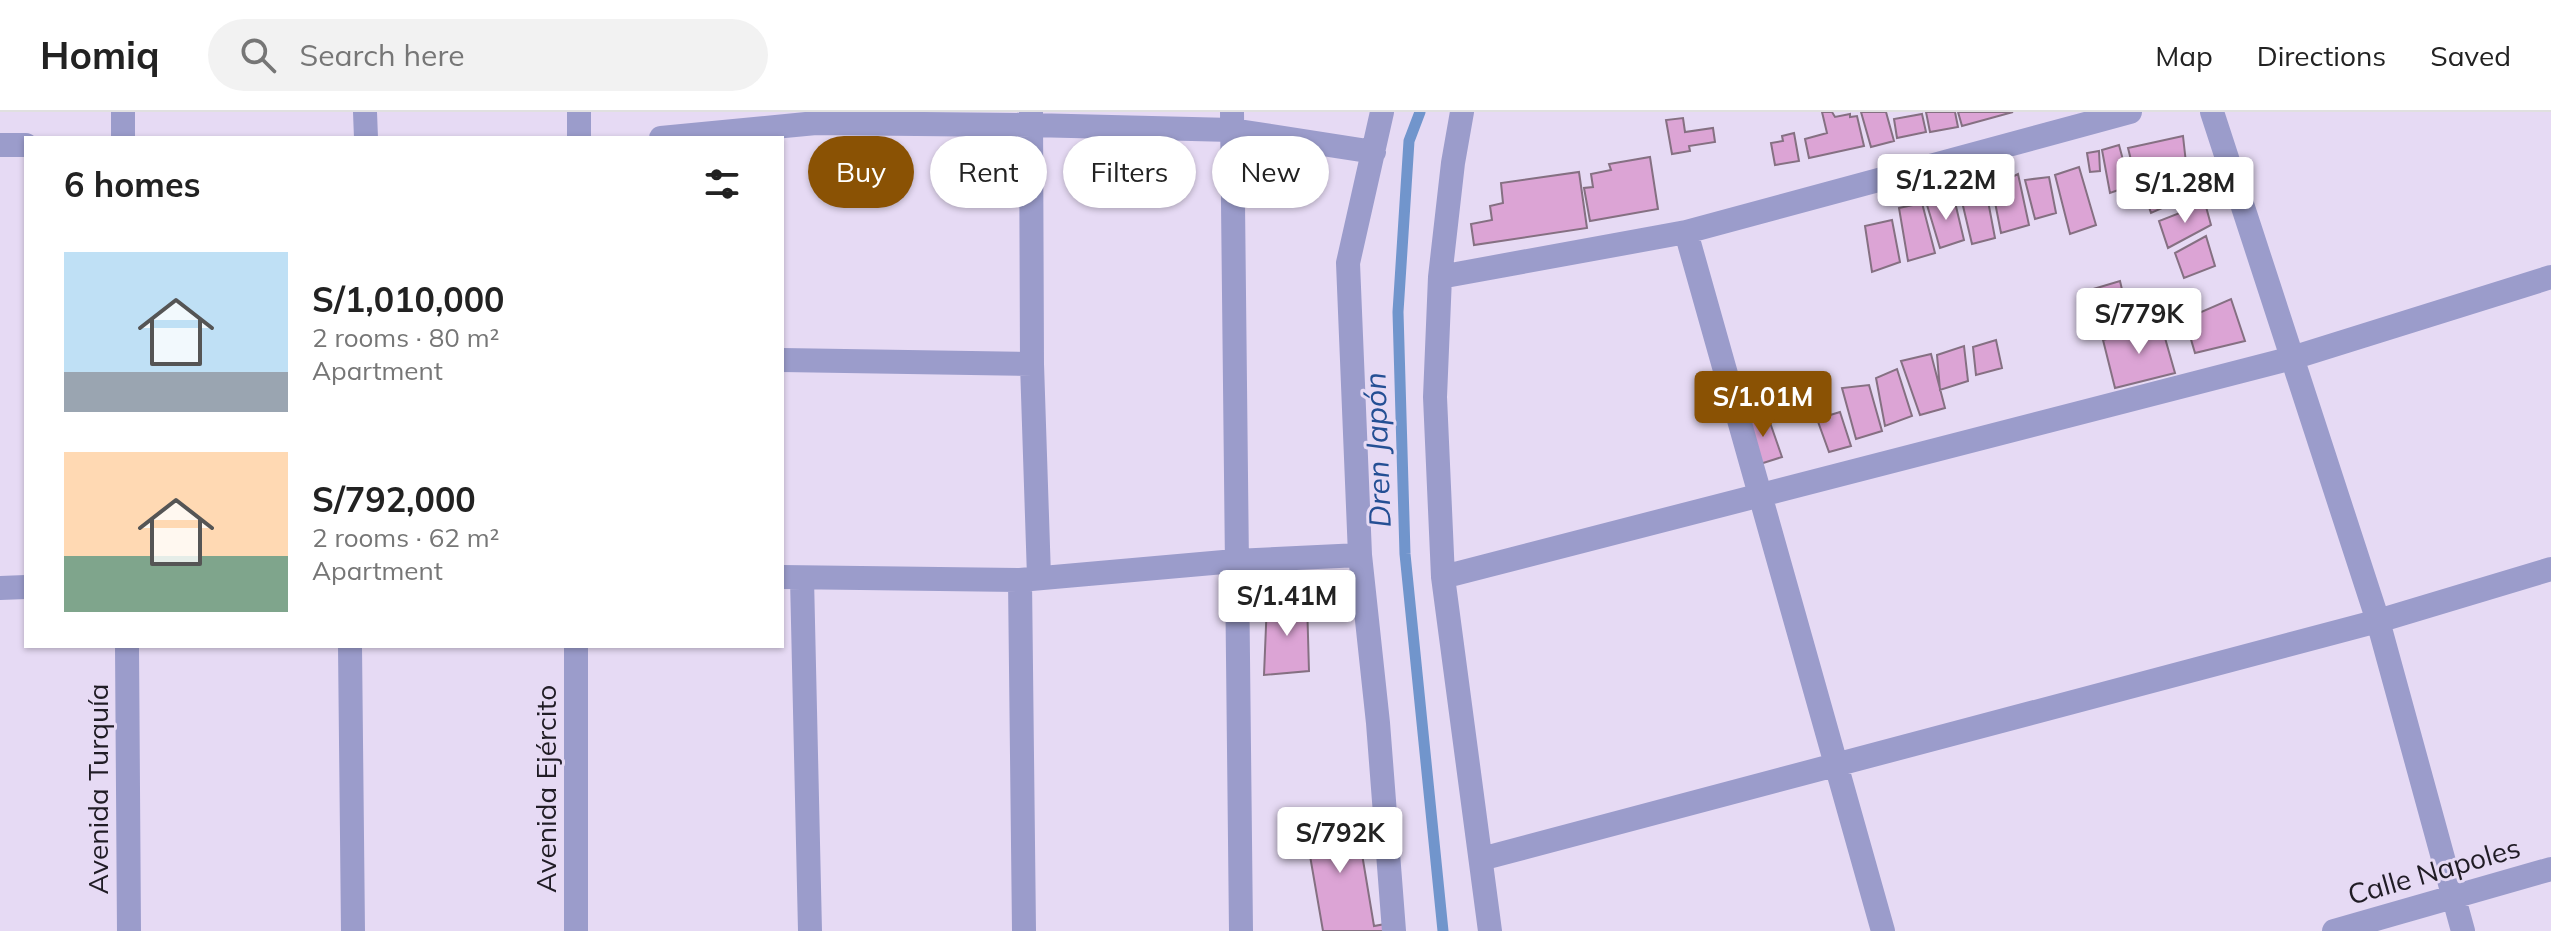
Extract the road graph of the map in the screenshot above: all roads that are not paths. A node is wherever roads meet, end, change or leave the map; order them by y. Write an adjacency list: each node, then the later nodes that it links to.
1 (123, 112): 11 (street)
2 (365, 112): 12 (street)
3 (579, 112): 13 (street)
4 (1382, 112): 17 (street)
5 (1462, 112): 19 (street)
6 (2130, 112): 18 (street)
7 (2212, 112): 21 (street)
8 (816, 118): 9 (street); 14 (street)
9 (1031, 118): 10 (street); 23 (street)
10 (1232, 121): 17 (street); 26 (street)
11 (123, 136)
12 (366, 136)
13 (579, 136)
14 (676, 136)
15 (0, 145): 16 (street)
16 (24, 145)
17 (1374, 152): 25 (street)
18 (1686, 232): 19 (street); 24 (street)
19 (1440, 277): 29 (street)
20 (2551, 277): 21 (street)
21 (2292, 358): 24 (street); 33 (street)
22 (784, 360): 23 (street)
23 (1032, 364): 30 (street)
24 (1760, 495): 29 (street); 37 (street)
25 (1360, 555): 26 (street); 47 (street)
26 (1235, 561): 30 (street); 46 (street)
27 (2551, 569): 33 (street)
28 (792, 577): 30 (street); 44 (street)
29 (1443, 577): 38 (street)
30 (1029, 578): 45 (street)
31 (24, 587): 32 (street)
32 (0, 588)
33 (2378, 621): 37 (street); 40 (street)
34 (127, 648): 41 (street, Avenida Turquía)
35 (350, 648): 42 (street)
36 (576, 648): 43 (street, Avenida Ejército)
37 (1835, 765): 38 (street); 49 (street)
38 (1481, 859): 48 (street)
39 (2551, 869): 40 (street, Calle Napoles)
40 (2453, 898): 50 (street, Calle Napoles); 51 (street)
41 (129, 931)
42 (353, 931)
43 (576, 931)
44 (810, 931)
45 (1024, 931)
46 (1241, 931)
47 (1394, 931)
48 (1490, 931)
49 (1883, 931)
50 (2334, 931)
51 (2463, 931)

